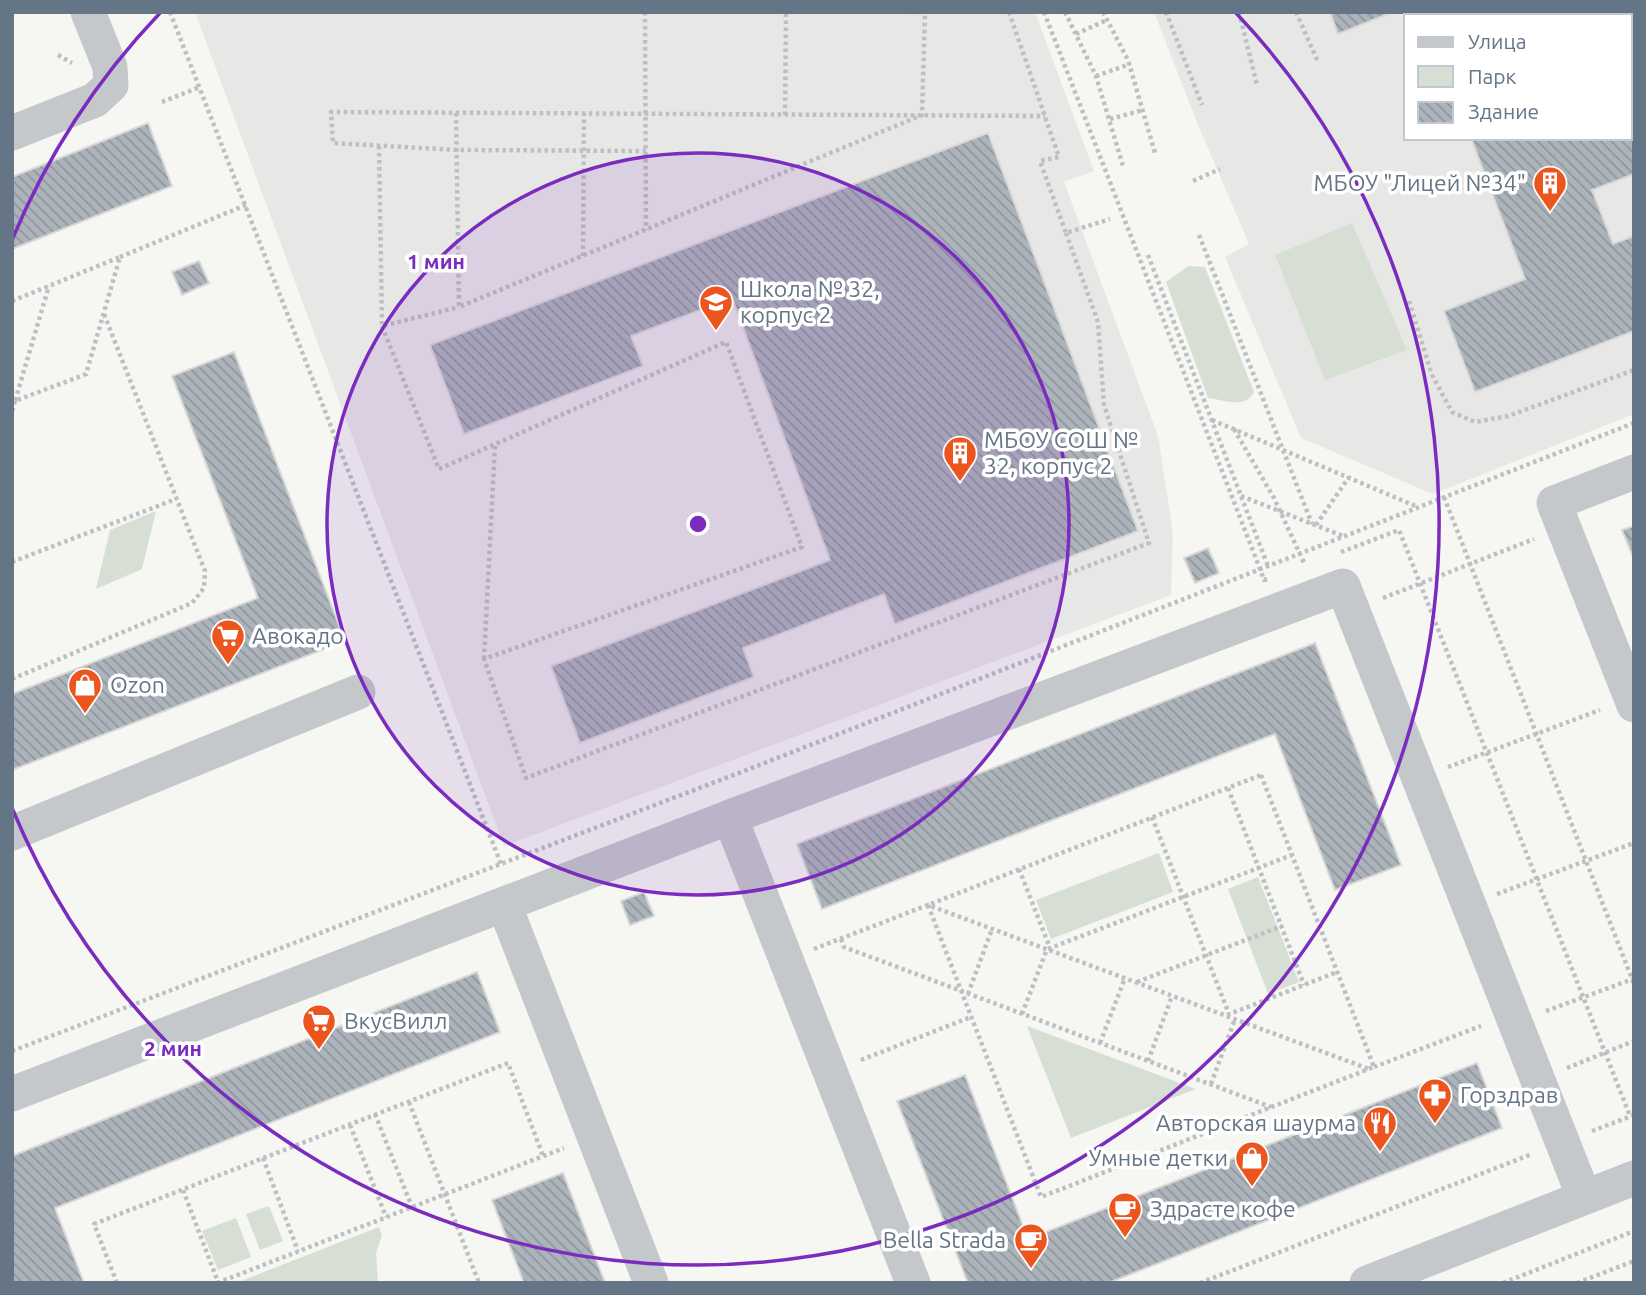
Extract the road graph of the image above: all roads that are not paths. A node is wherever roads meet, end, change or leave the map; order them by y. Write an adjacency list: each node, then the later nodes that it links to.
1 (88, 12): 2 (lane)
2 (12, 133)
3 (1634, 472): 5 (lane)
4 (358, 692): 7 (lane)
5 (1632, 701)
6 (730, 817): 8 (lane); 11 (lane); 13 (lane)
7 (12, 833)
8 (504, 904): 9 (lane); 12 (lane)
9 (12, 1094)
10 (1634, 1178): 11 (lane)
11 (1584, 1198): 14 (lane)
12 (651, 1283)
13 (913, 1283)
14 (1367, 1283)

